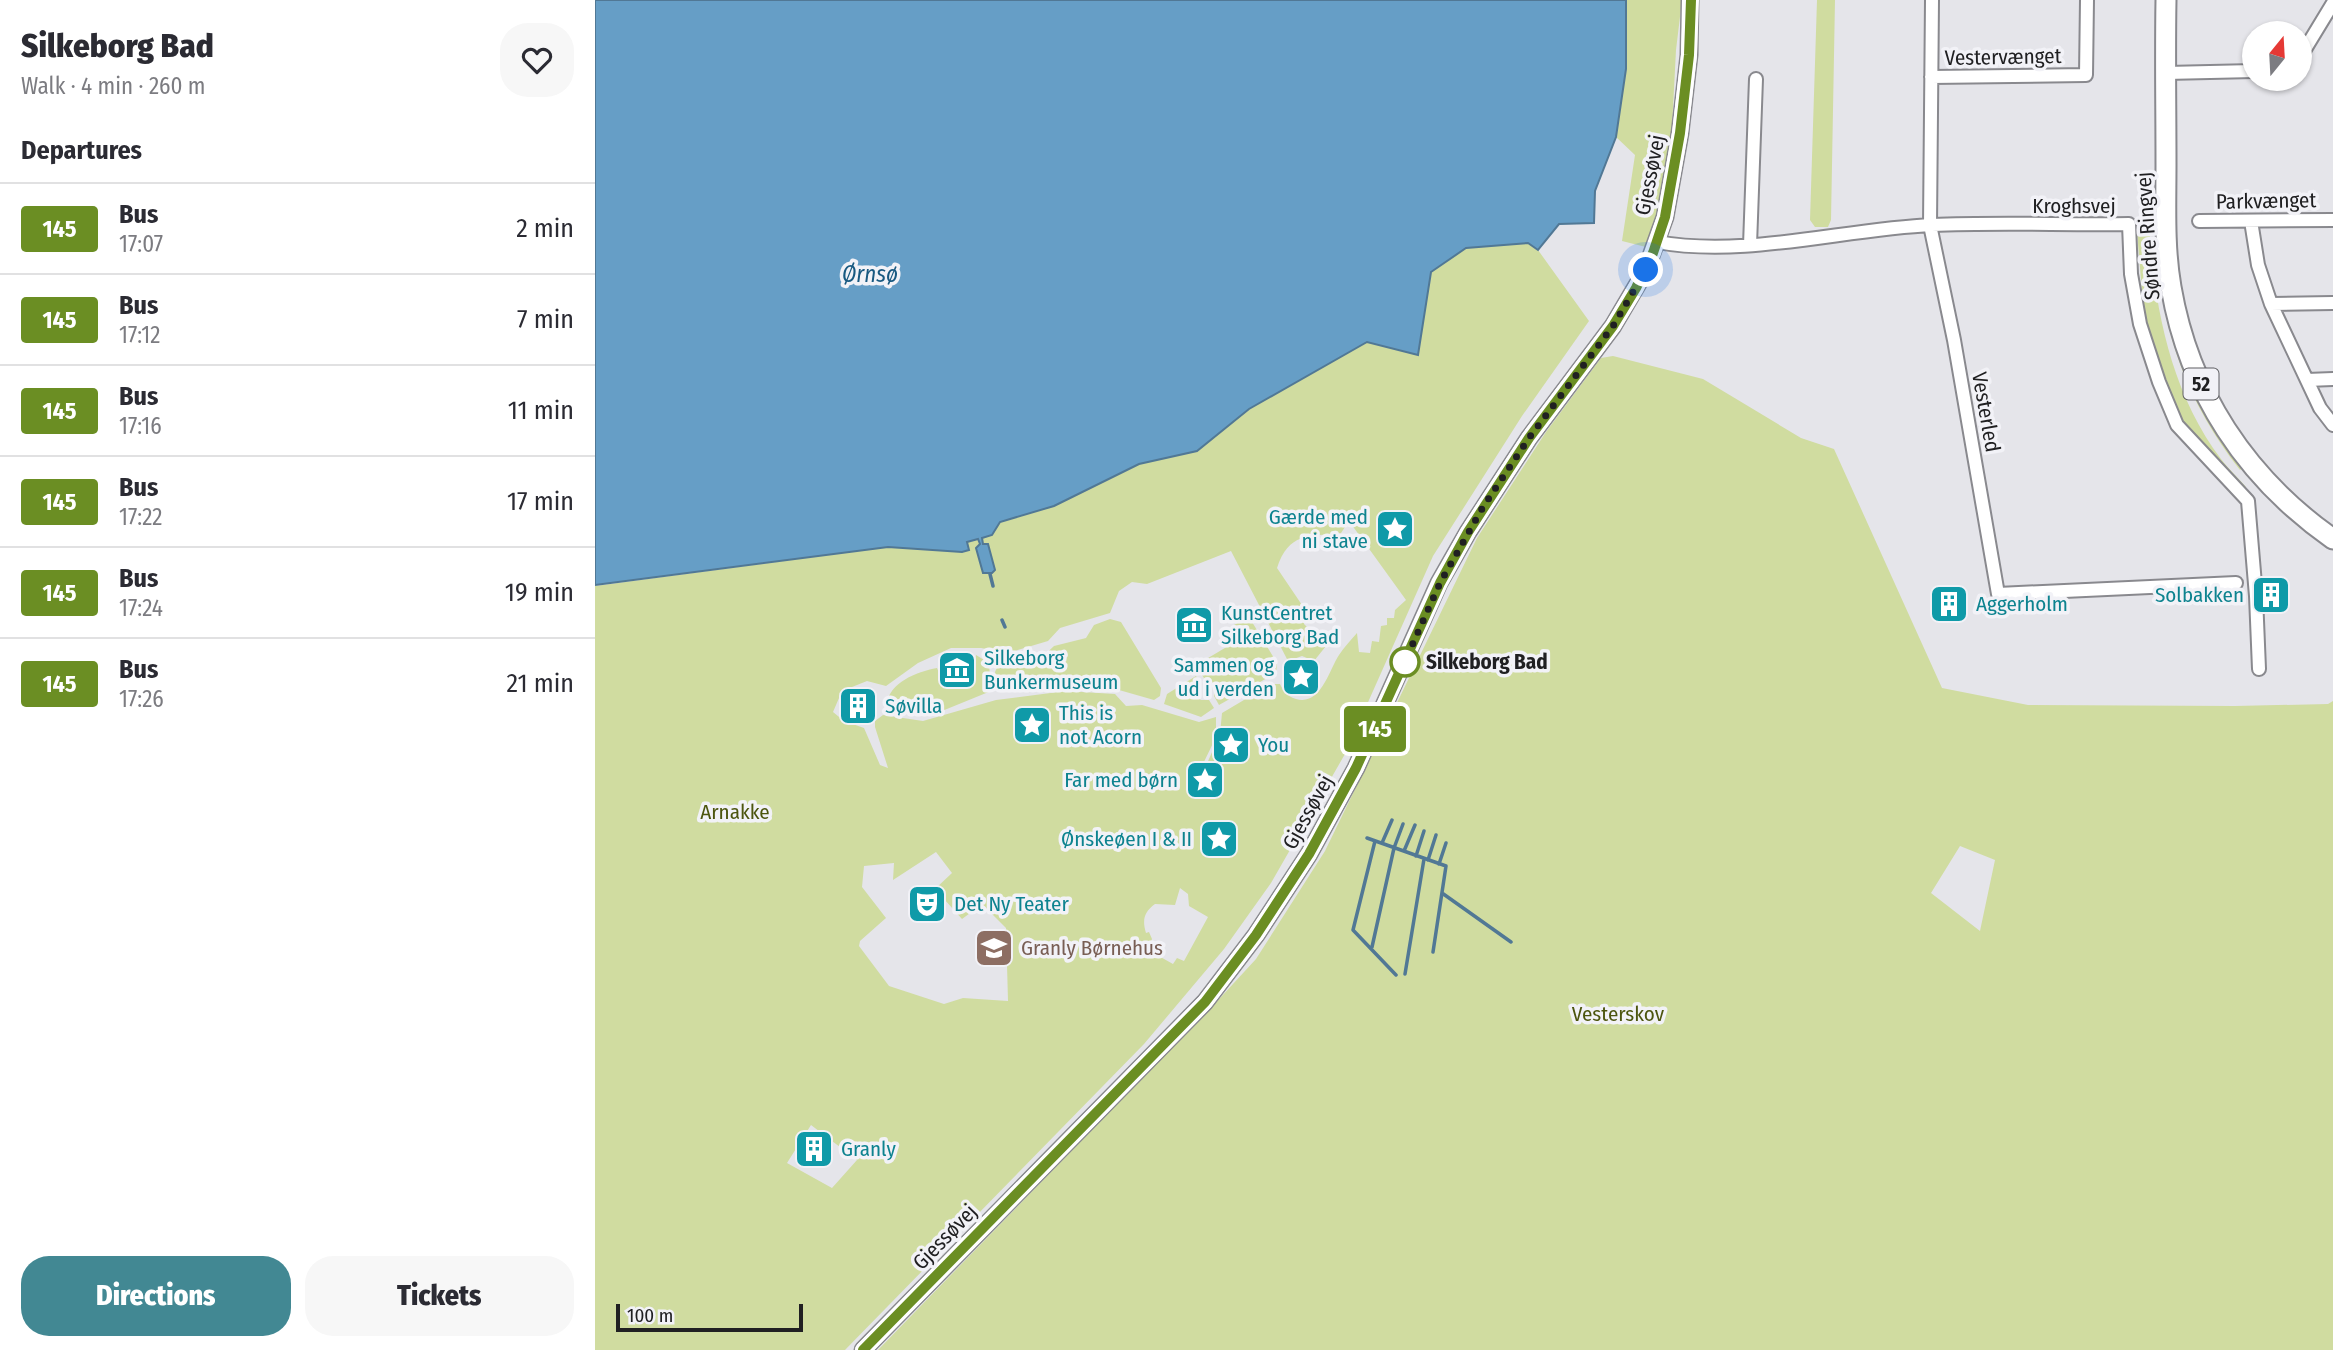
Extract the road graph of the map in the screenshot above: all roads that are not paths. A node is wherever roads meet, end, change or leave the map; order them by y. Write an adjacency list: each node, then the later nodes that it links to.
1 (1691, 0): 15 (street, Gjessøvej)
2 (1932, 0): 9 (street, Vesterled)
3 (2087, 0): 9 (street, Vestervænget)
4 (2166, 0): 8 (main road, Søndre Ringvej / 52)
5 (2333, 3): 6 (street)
6 (2312, 38)
7 (2242, 71): 8 (street)
8 (2166, 73): 22 (main road, Søndre Ringvej / 52)
9 (1931, 77): 14 (street, Vesterled)
10 (1756, 79): 16 (street)
11 (2333, 220): 13 (street, Parkvænget)
12 (2199, 221): 13 (street, Parkvænget)
13 (2251, 221): 18 (street)
14 (1930, 225): 16 (street, Kroghsvej); 23 (street, Vesterled); 24 (street, Kroghsvej)
15 (1657, 242): 16 (street, Kroghsvej); 25 (street, Gjessøvej)
16 (1750, 245)
17 (2333, 303): 18 (street)
18 (2271, 304): 20 (street)
19 (2333, 379): 20 (street)
20 (2307, 380): 21 (street)
21 (2333, 425)
22 (2333, 539)
23 (2236, 583)
24 (2259, 669)
25 (863, 1350)

